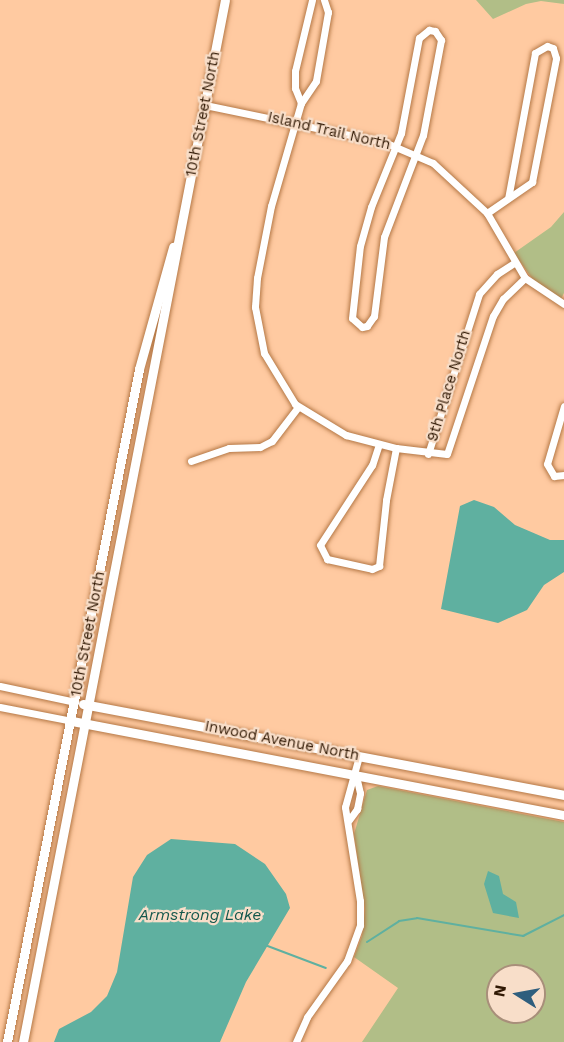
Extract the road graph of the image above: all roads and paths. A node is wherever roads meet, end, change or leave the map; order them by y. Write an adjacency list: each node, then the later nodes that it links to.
1 (225, 0): 5 (main road, 10th Street North)
2 (312, 0): 4 (street)
3 (324, 0): 4 (street)
4 (301, 103): 6 (street)
5 (205, 105): 6 (street, Island Trail North); 11 (main road, 10th Street North)
6 (297, 123): 7 (street, Island Trail North); 16 (street)
7 (396, 146): 8 (street, Island Trail North); 8 (street); 8 (street)
8 (416, 155): 10 (street, Island Trail North)
9 (508, 198): 9 (street); 10 (street)
10 (488, 213): 12 (street, Island Trail North)
11 (180, 228): 23 (main road, 10th Street North); 24 (main road, 10th Street North)
12 (514, 263): 13 (street, Island Trail North); 19 (street, 9th Place North)
13 (525, 278): 14 (street, Island Trail North); 19 (street, 9th Place North)
14 (564, 304)
15 (564, 406): 21 (street)
16 (298, 407): 17 (street); 20 (street)
17 (379, 444): 18 (street); 18 (street)
18 (396, 448): 19 (street)
19 (428, 454)
20 (190, 462)
21 (564, 475)
22 (0, 686): 23 (street, Inwood Avenue North)
23 (75, 702): 24 (main road, Inwood Avenue North); 26 (main road, 10th Street North)
24 (90, 705): 27 (main road, 10th Street North); 28 (main road, Inwood Avenue North)
25 (0, 706): 26 (street, Inwood Avenue North)
26 (72, 721): 27 (main road, Inwood Avenue North); 33 (main road, 10th Street North)
27 (86, 723): 29 (main road, Inwood Avenue North); 34 (main road, 10th Street North)
28 (359, 756): 29 (street); 30 (main road, Inwood Avenue North)
29 (356, 776): 31 (main road, Inwood Avenue North); 32 (street); 32 (street)
30 (564, 795)
31 (564, 815)
32 (349, 820): 35 (street)
33 (7, 1042)
34 (23, 1042)
35 (296, 1042)

